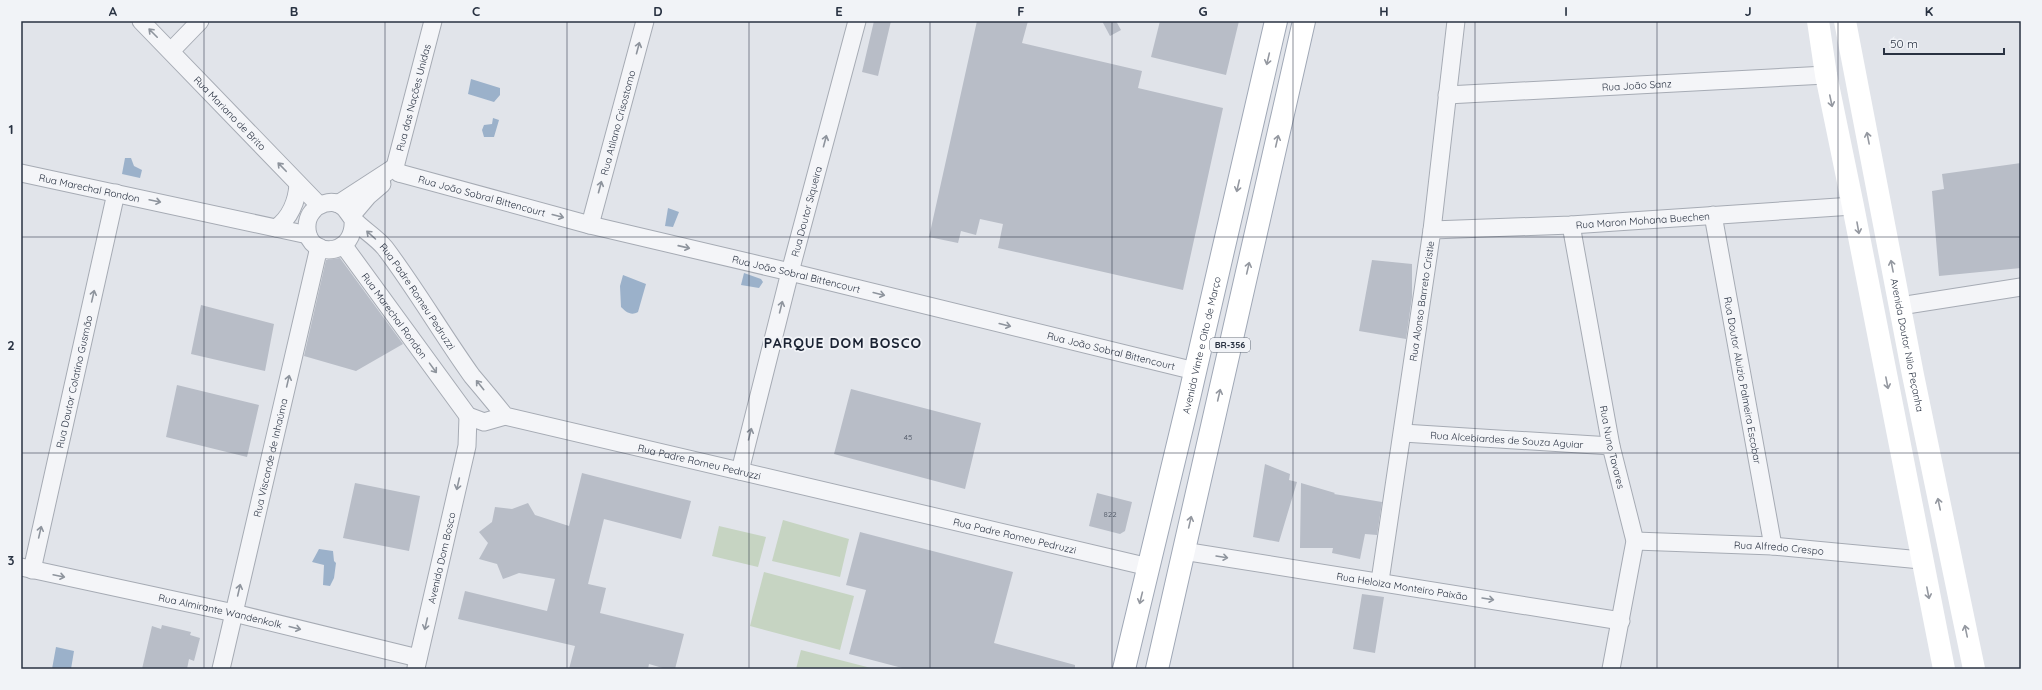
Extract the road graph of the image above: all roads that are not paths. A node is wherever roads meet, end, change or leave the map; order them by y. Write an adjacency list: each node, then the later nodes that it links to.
1 (141, 21): 12 (street, Rua Mariano de Brito, one-way to 1)
2 (200, 21): 12 (street)
3 (433, 21): 15 (street, Rua das Nações Unidas)
4 (645, 21): 23 (street, Rua Atilano Crisostomo, one-way to 4)
5 (857, 21): 29 (street, Rua Doutor Siqueira, one-way to 5)
6 (1276, 21): 33 (main road, Avenida Vinte e Oito de Março, one-way to 33)
7 (1304, 21): 43 (main road, BR-356, one-way to 7)
8 (1456, 21): 14 (street, Rua Alonso Barreto Cristie)
9 (1818, 21): 13 (main road)
10 (1825, 21): 11 (main road)
11 (1846, 24): 32 (main road, Avenida Doutor Nilo Peçanha, one-way to 11)
12 (171, 51): 17 (street, Rua Mariano de Brito, one-way to 12)
13 (1826, 75): 14 (street, Rua João Sanz); 20 (main road, one-way to 20)
14 (1448, 95): 26 (street, Rua Alonso Barreto Cristie)
15 (397, 170): 21 (street); 23 (street, Rua João Sobral Bittencourt, one-way to 23)
16 (21, 173): 18 (street, Rua Marechal Rondon)
17 (298, 184): 19 (street, Rua Mariano de Brito); 25 (street)
18 (116, 193): 25 (street, Rua Marechal Rondon, one-way to 25); 46 (street, Rua Doutor Colatino Gusmão, one-way to 18)
19 (319, 205): 21 (street); 27 (street)
20 (1853, 206): 22 (street, Rua Maron Mohana Buechen); 30 (main road, one-way to 30)
21 (347, 212): 28 (street); 36 (street, Rua Padre Romeu Pedruzzi, one-way to 21)
22 (1713, 215): 24 (street, Rua Maron Mohana Buechen); 42 (street, Rua Doutor Aluizio Palmeira Escobar)
23 (590, 225): 29 (street, Rua João Sobral Bittencourt, one-way to 29)
24 (1571, 225): 26 (street, Rua Maron Mohana Buechen); 39 (street, Rua Nuno Tavares)
25 (276, 228): 27 (street, Rua Marechal Rondon)
26 (1432, 230): 38 (street, Rua Alonso Barreto Cristie)
27 (313, 241): 28 (street, Rua Marechal Rondon); 48 (street, Rua Visconde de Inhaúma, one-way to 27)
28 (344, 246): 37 (street, Rua Marechal Rondon, one-way to 37)
29 (790, 272): 33 (street, Rua João Sobral Bittencourt, one-way to 33); 40 (street, Rua Doutor Siqueira, one-way to 29)
30 (1868, 286): 34 (main road); 44 (main road, one-way to 44)
31 (2021, 286): 32 (street)
32 (1900, 306): 34 (main road, Avenida Doutor Nilo Peçanha)
33 (1195, 372): 35 (main road, Avenida Vinte e Oito de Março)
34 (1913, 375): 57 (main road, Avenida Doutor Nilo Peçanha, one-way to 34)
35 (1189, 398): 43 (main road); 45 (main road, Avenida Vinte e Oito de Março)
36 (504, 416): 37 (street); 40 (street, Rua Padre Romeu Pedruzzi)
37 (476, 419): 50 (street, Avenida Dom Bosco, one-way to 50)
38 (1403, 433): 39 (street, Rua Alcebiardes de Souza Aguiar); 47 (street, Rua Alonso Barreto Cristie)
39 (1611, 446): 41 (street, Rua Nuno Tavares)
40 (740, 471): 45 (street, Rua Padre Romeu Pedruzzi)
41 (1635, 540): 42 (street, Rua Alfredo Crespo); 49 (street, Rua Nuno Tavares)
42 (1773, 546): 44 (street, Rua Alfredo Crespo)
43 (1183, 551): 47 (street, Rua Heloiza Monteiro Paixão, one-way to 47); 54 (main road, BR-356)
44 (1922, 560): 56 (main road, one-way to 56)
45 (1149, 567): 52 (main road, Avenida Vinte e Oito de Março, one-way to 52); 53 (main road)
46 (26, 569): 48 (street, Rua Almirante Wandenkolk, one-way to 48)
47 (1380, 581): 49 (street, Rua Heloiza Monteiro Paixão, one-way to 49)
48 (234, 613): 50 (street, Rua Almirante Wandenkolk, one-way to 50); 51 (street, Rua Visconde de Inhaúma)
49 (1621, 621): 55 (street, Rua Nuno Tavares)
50 (417, 664)
51 (221, 669)
52 (1124, 669)
53 (1146, 669)
54 (1157, 669)
55 (1611, 669)
56 (1944, 669)
57 (1974, 669)

